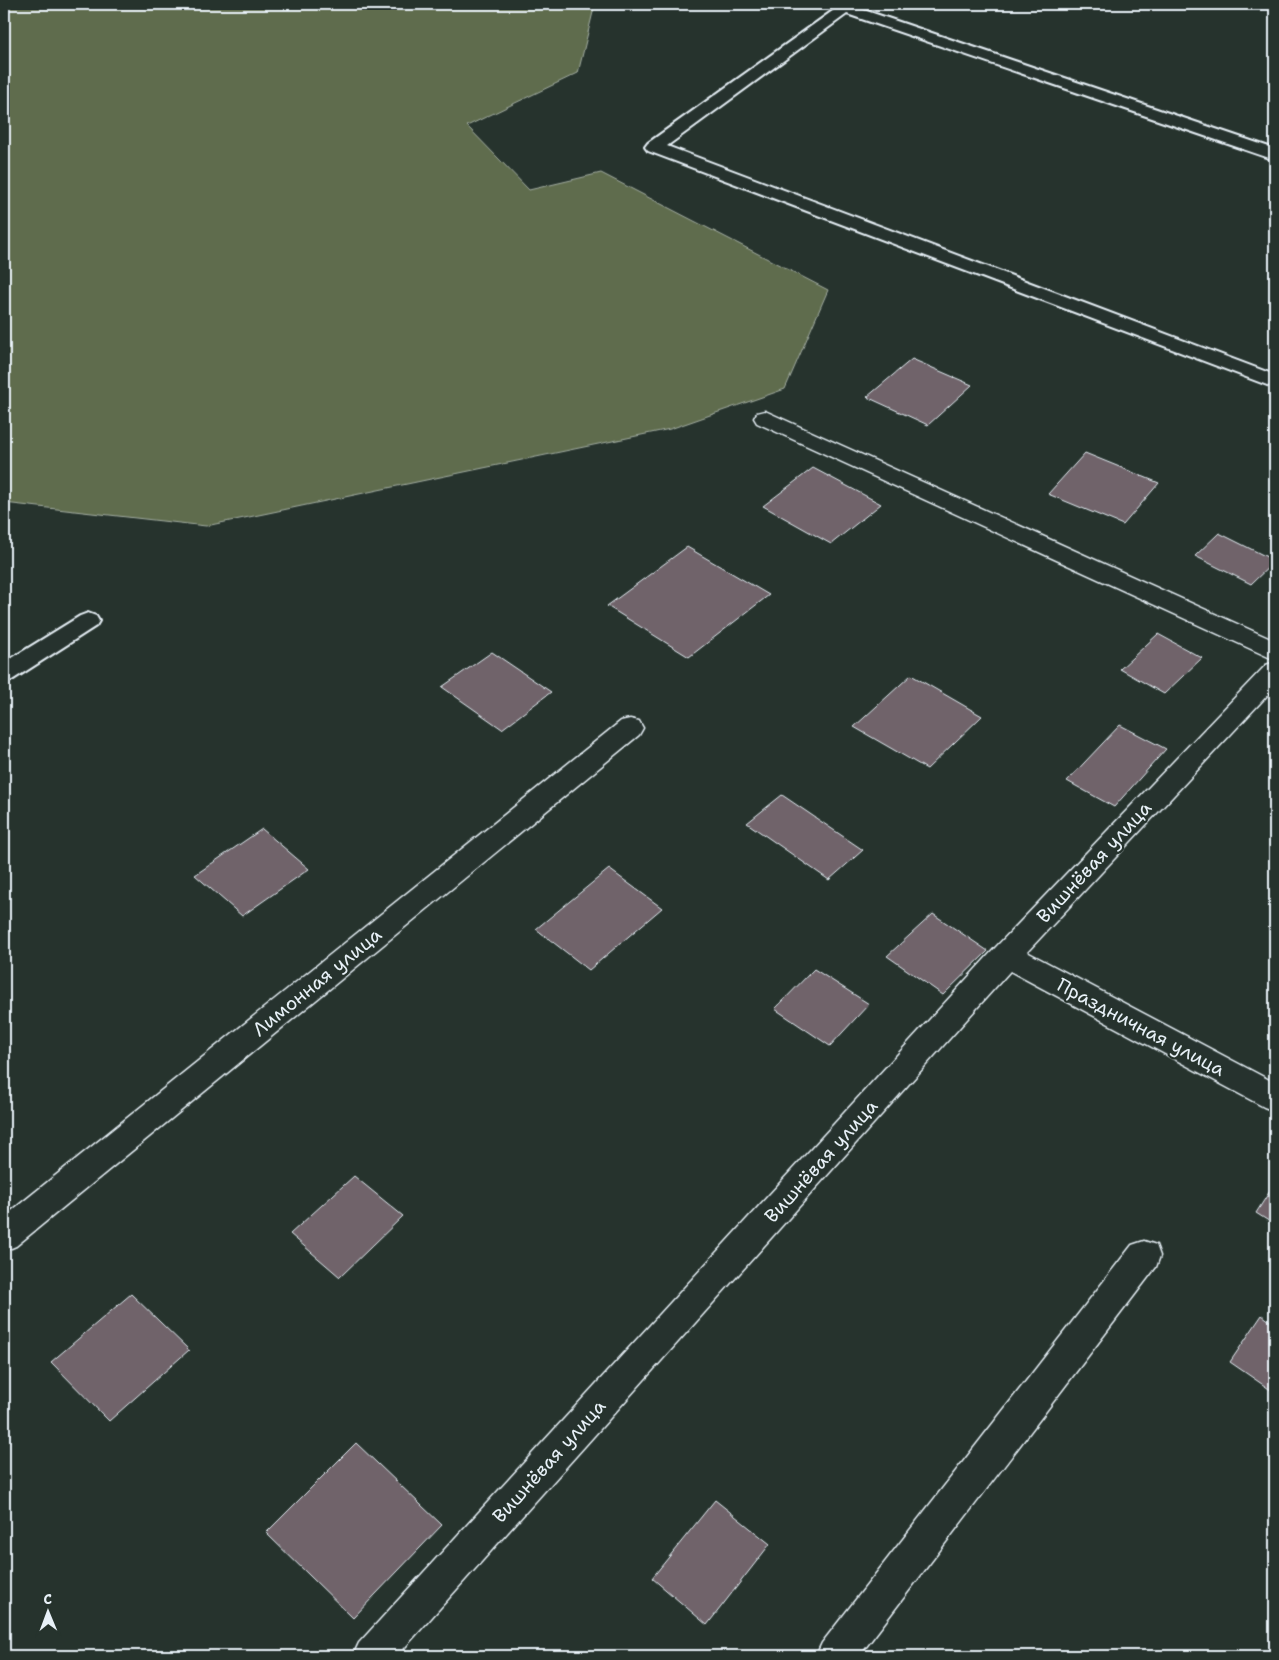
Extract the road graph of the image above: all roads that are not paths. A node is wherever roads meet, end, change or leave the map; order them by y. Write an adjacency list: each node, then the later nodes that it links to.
1 (838, 6): 2 (lane); 3 (lane)
2 (1275, 155)
3 (1275, 382)
4 (765, 418): 6 (street)
5 (88, 621): 8 (lane)
6 (1275, 651)
7 (1275, 671): 10 (street, Вишнёвая улица)
8 (4, 674)
9 (630, 728): 12 (street, Лимонная улица)
10 (1006, 956): 11 (street, Праздничная улица); 14 (street, Вишнёвая улица)
11 (1275, 1098)
12 (4, 1236)
13 (1144, 1256): 15 (street)
14 (372, 1656)
15 (835, 1656)

